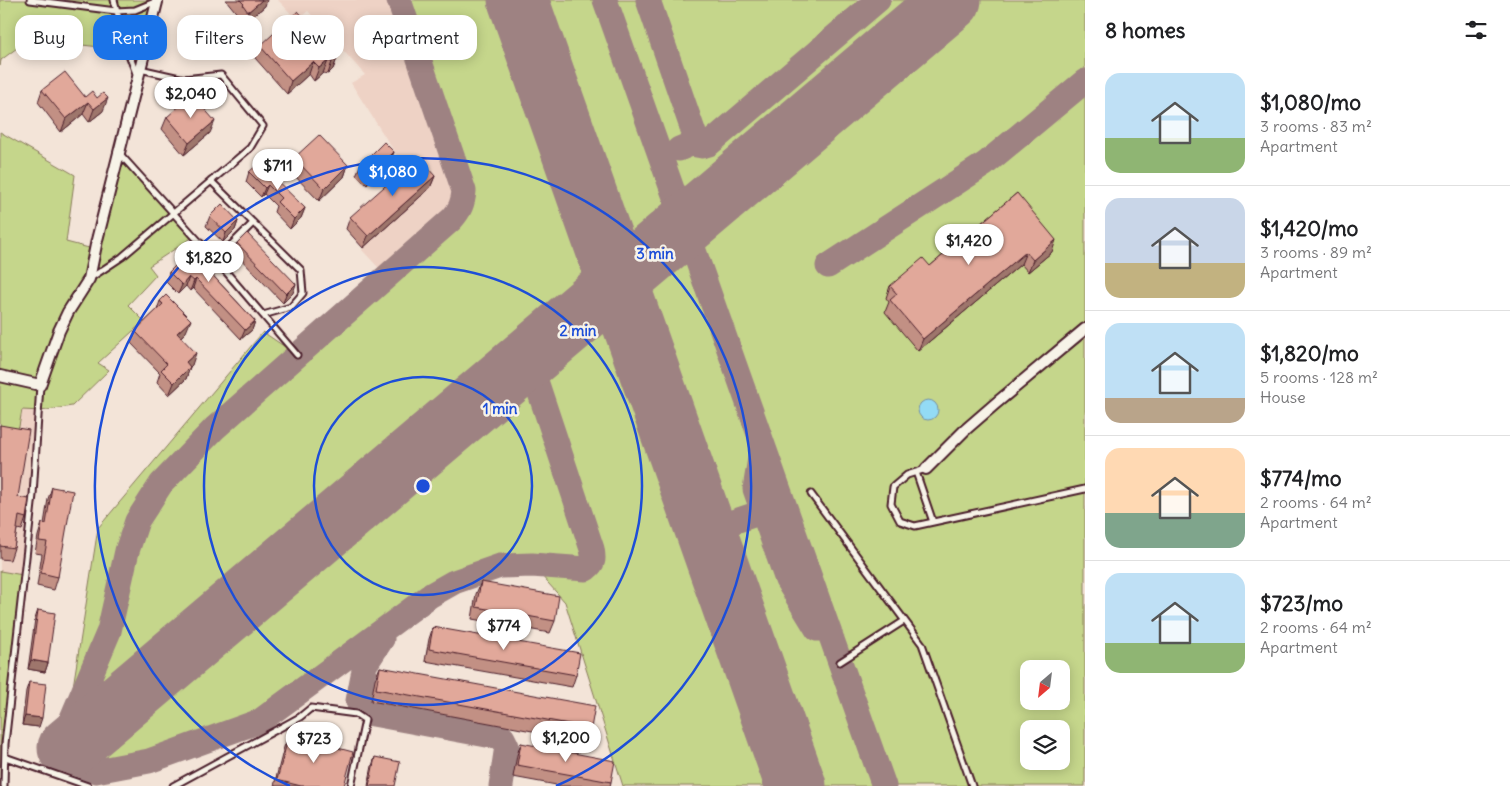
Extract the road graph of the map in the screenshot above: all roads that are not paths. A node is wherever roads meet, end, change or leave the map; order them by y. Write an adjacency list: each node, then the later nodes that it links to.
1 (30, 0): 4 (lane)
2 (114, 0): 4 (lane)
3 (157, 1): 4 (lane); 5 (street)
4 (116, 11): 5 (lane)
5 (139, 74): 6 (street); 7 (lane)
6 (119, 153): 8 (lane); 11 (street)
7 (212, 181): 8 (lane); 9 (lane)
8 (174, 212): 10 (lane); 11 (lane)
9 (253, 223): 10 (lane); 12 (lane)
10 (216, 260): 12 (lane)
11 (89, 279): 16 (street)
12 (263, 316): 14 (lane)
13 (1085, 329): 17 (street)
14 (297, 355)
15 (0, 376): 16 (street)
16 (40, 385): 24 (lane)
17 (926, 468): 18 (lane)
18 (916, 472): 21 (lane); 21 (lane)
19 (1085, 489): 21 (lane)
20 (811, 494): 22 (lane)
21 (933, 522)
22 (904, 620): 23 (lane); 29 (lane)
23 (840, 662)
24 (6, 757): 25 (lane); 26 (lane)
25 (4, 786)
26 (88, 786)
27 (173, 786): 28 (lane)
28 (351, 786)
29 (972, 786)

